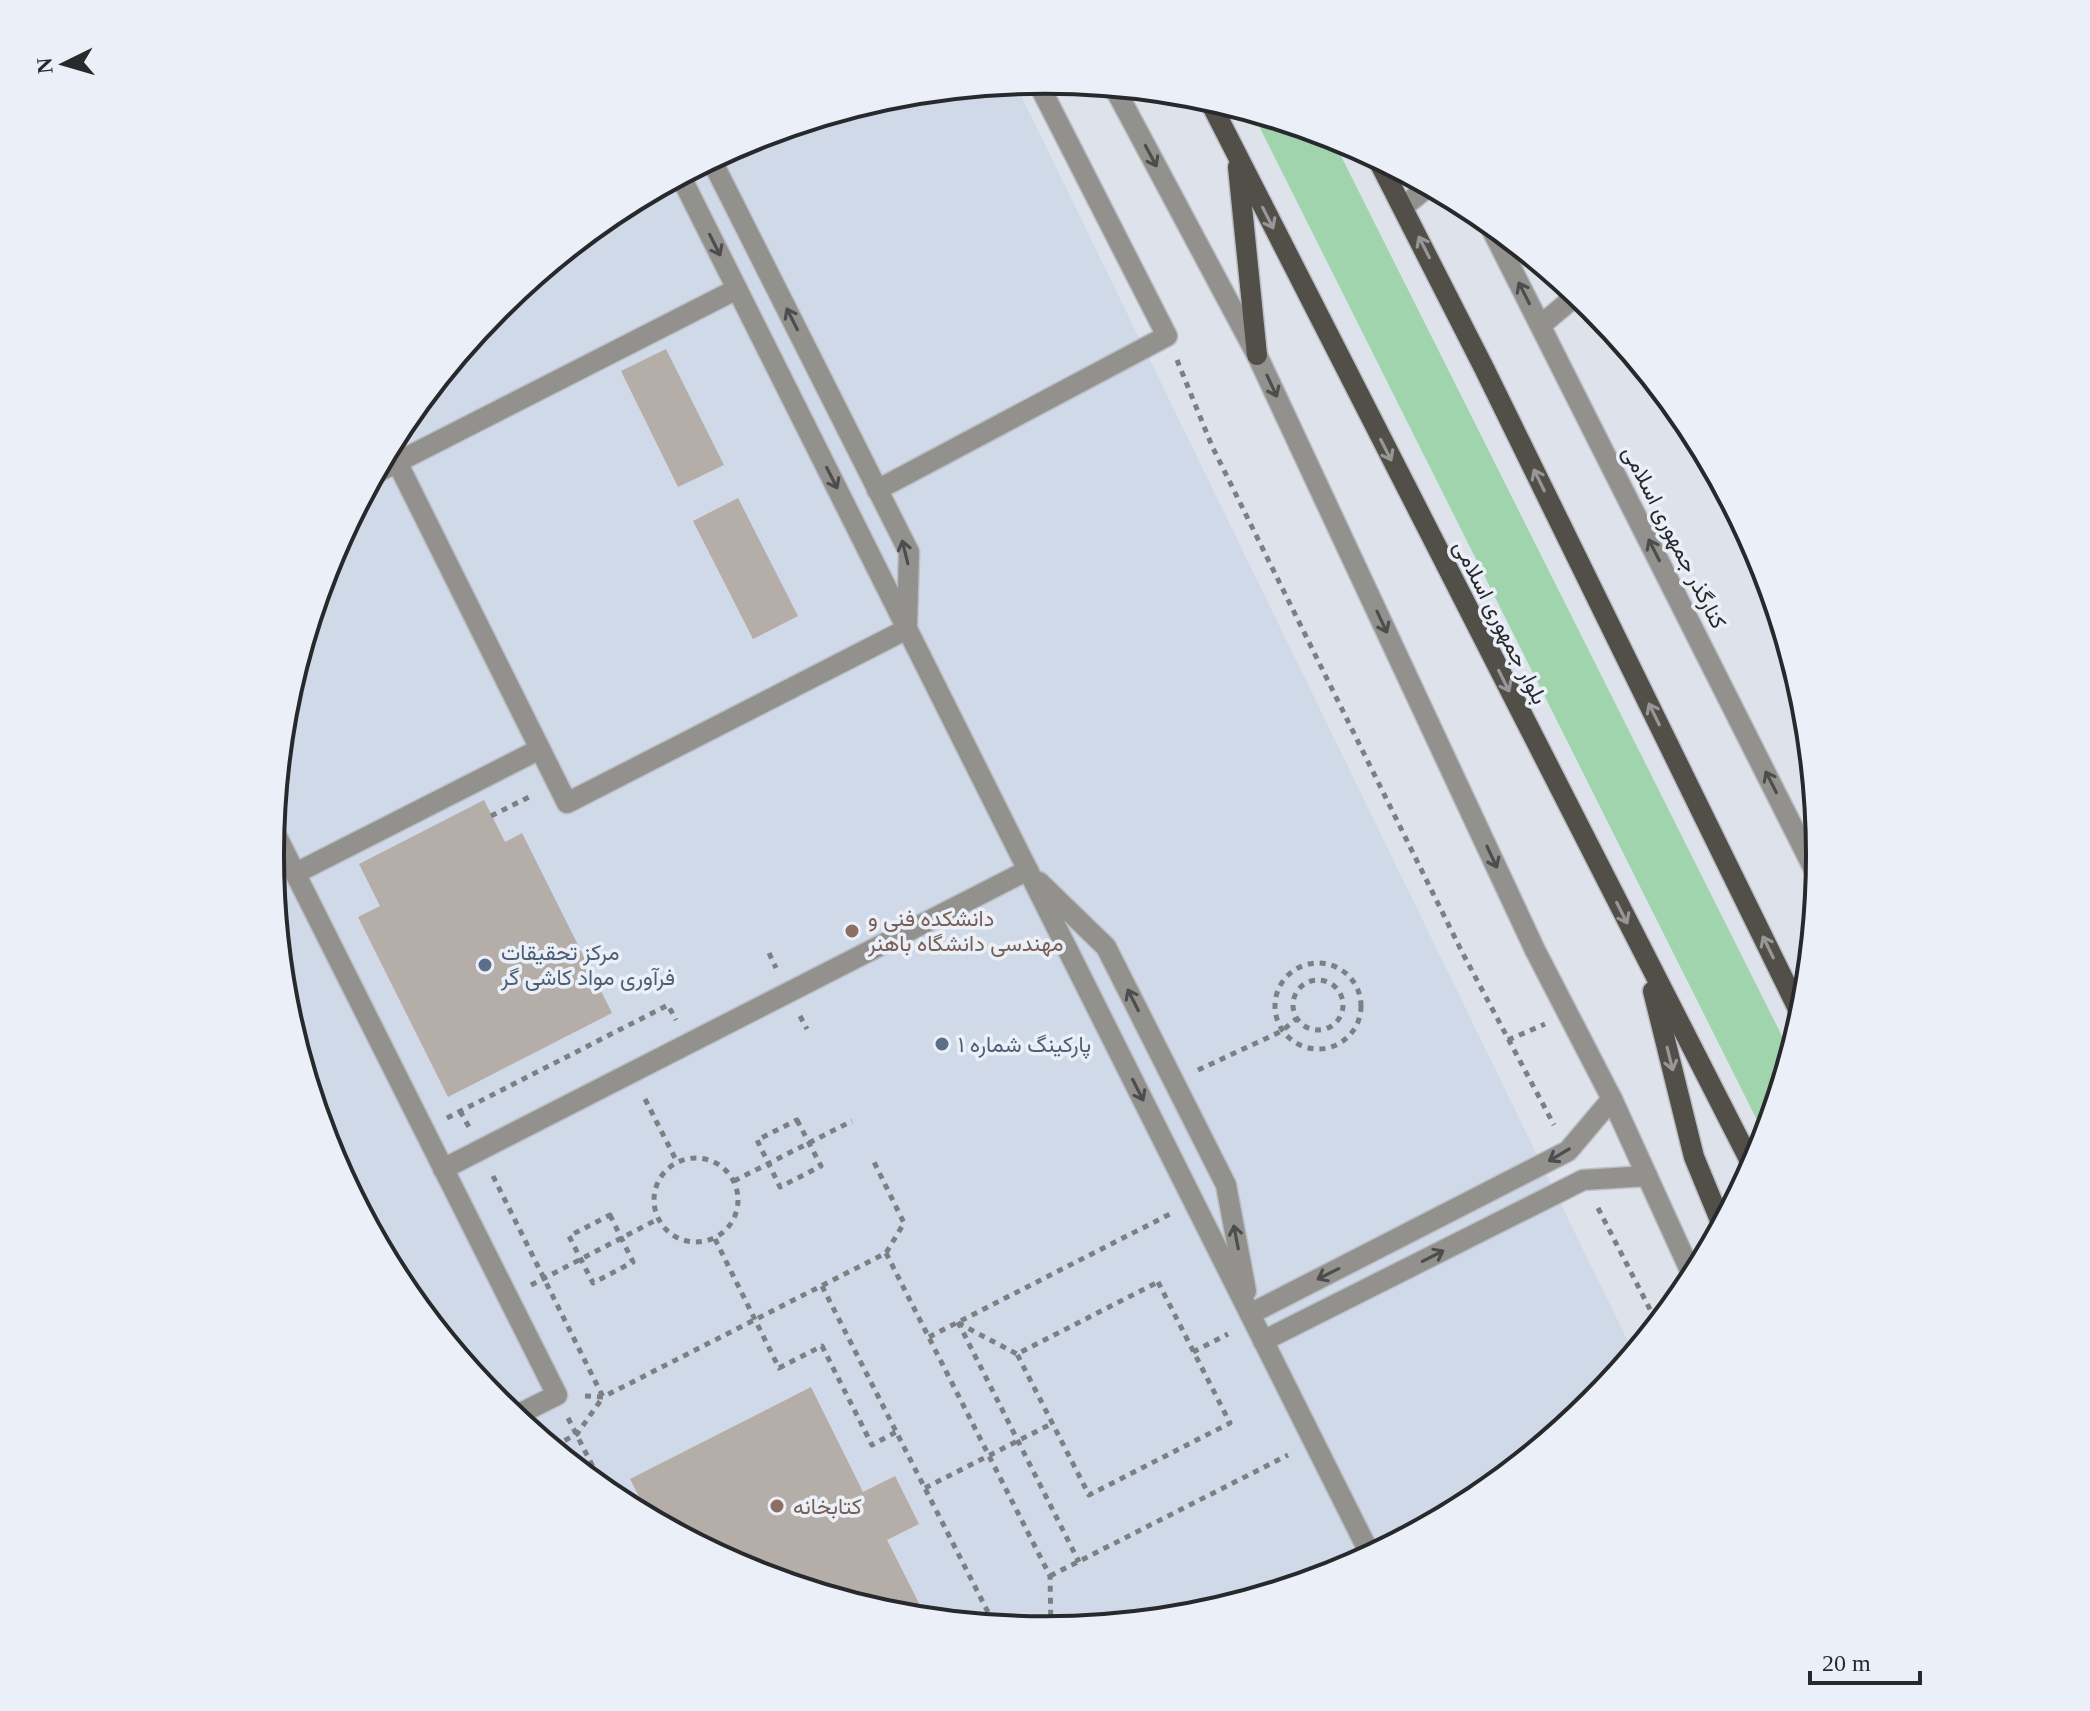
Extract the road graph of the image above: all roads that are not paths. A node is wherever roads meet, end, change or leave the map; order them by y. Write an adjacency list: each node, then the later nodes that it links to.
1 (1044, 94): 17 (street)
2 (1120, 99): 14 (street, one-way to 14)
3 (1216, 114): 4 (main road, بلوار جمهوری اسلامی)
4 (1236, 155): 14 (main road); 24 (main road, بلوار جمهوری اسلامی, one-way to 24)
5 (716, 169): 17 (street, one-way to 5)
6 (1386, 175): 9 (main road)
7 (685, 185): 11 (street, one-way to 11)
8 (1420, 193): 9 (street)
9 (1403, 207): 25 (main road, one-way to 9)
10 (1499, 244): 13 (street, کنارگذر جمهوری اسلامی, one-way to 10)
11 (737, 289): 15 (street); 18 (street, one-way to 18)
12 (1568, 303): 13 (street)
13 (1541, 325): 21 (street, کنارگذر جمهوری اسلامی, one-way to 13)
14 (1257, 355): 26 (street, one-way to 26)
15 (397, 462): 16 (street); 19 (street)
16 (392, 464)
17 (877, 490): 18 (street, one-way to 17)
18 (907, 629): 19 (street); 22 (street)
19 (540, 749): 23 (street)
20 (284, 850): 23 (street)
21 (1806, 853)
22 (1028, 870): 28 (street); 32 (street, one-way to 32); 32 (street, one-way to 22)
23 (296, 873): 28 (street)
24 (1644, 957): 27 (main road, بلوار جمهوری اسلامی); 30 (main road, one-way to 30)
25 (1793, 999)
26 (1612, 1099): 29 (street); 32 (street, one-way to 32)
27 (1746, 1153)
28 (443, 1169): 34 (street)
29 (1647, 1176): 31 (street); 33 (street, one-way to 29)
30 (1717, 1212)
31 (1687, 1264)
32 (1252, 1318): 33 (street)
33 (1263, 1341): 35 (street)
34 (525, 1411)
35 (1366, 1545)

